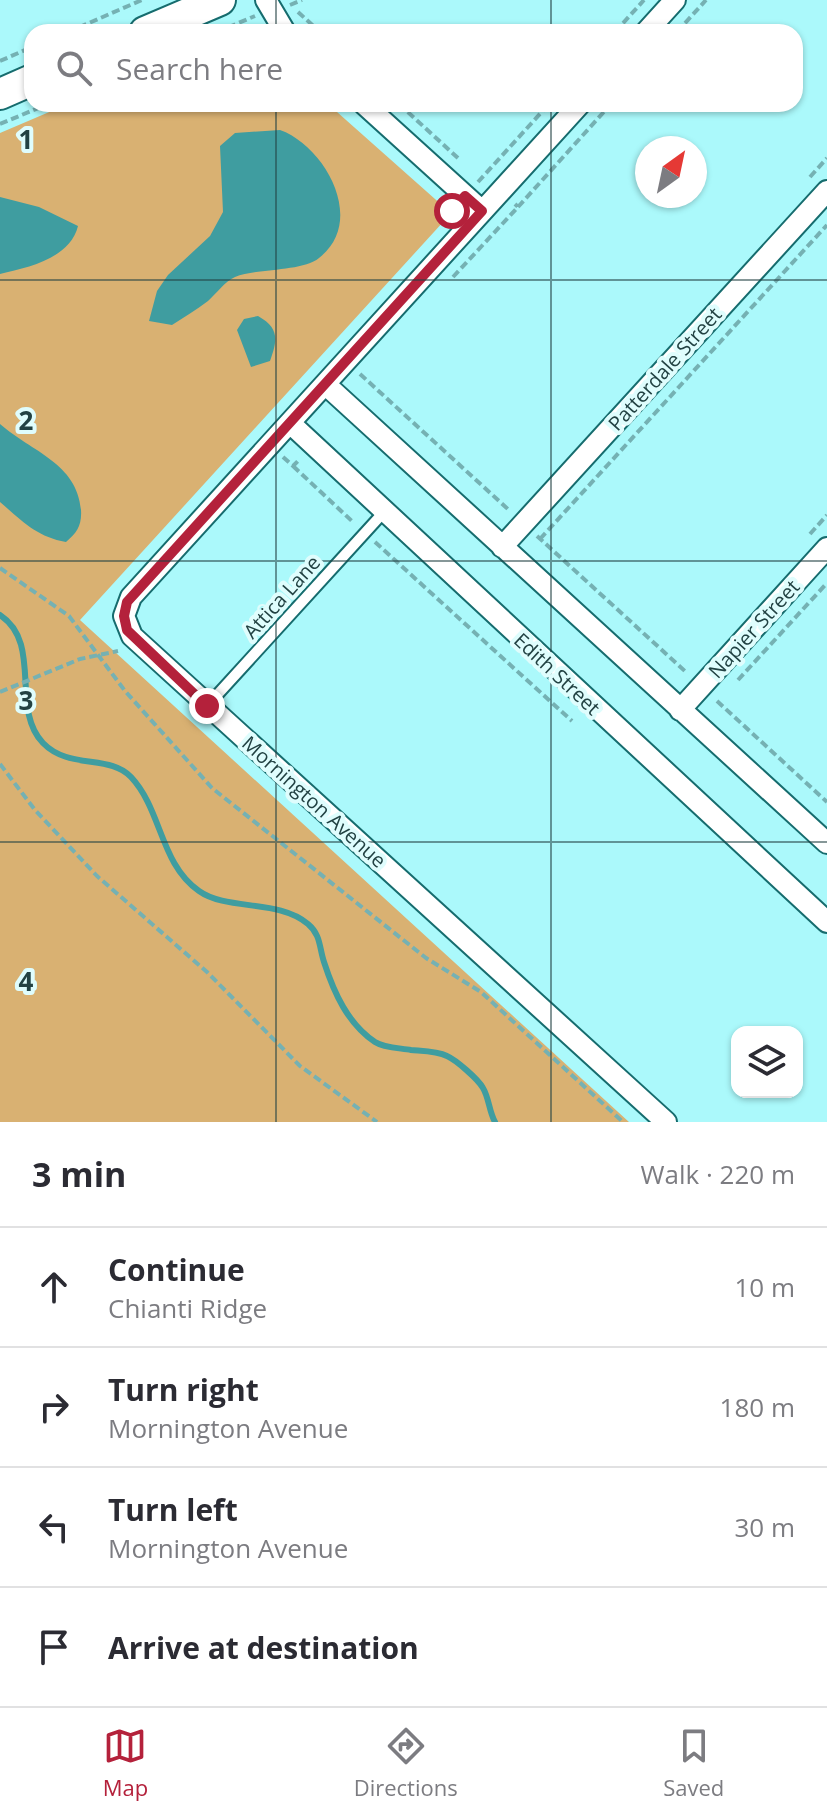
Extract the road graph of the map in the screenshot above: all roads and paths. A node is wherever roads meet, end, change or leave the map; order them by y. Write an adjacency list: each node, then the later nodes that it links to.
1 (142, 0): 8 (path)
2 (220, 0): 9 (street)
3 (266, 0): 10 (street)
4 (644, 0): 12 (path)
5 (675, 0): 13 (street)
6 (706, 0): 14 (path)
7 (294, 2): 11 (path)
8 (86, 24)
9 (164, 24)
10 (280, 24)
11 (313, 24)
12 (622, 24)
13 (653, 24)
14 (684, 24)
15 (24, 50): 16 (path)
16 (0, 61)
17 (24, 84): 18 (street)
18 (0, 94)
19 (29, 112): 25 (path)
20 (373, 112): 28 (street)
21 (408, 112): 26 (path)
22 (542, 112): 26 (path)
23 (573, 112): 30 (street, Mornington Avenue)
24 (604, 112): 29 (path)
25 (0, 124)
26 (481, 179): 28 (path)
27 (827, 191): 37 (street, Patterdale Street)
28 (465, 196): 30 (street)
29 (518, 207)
30 (482, 211): 32 (street, Mornington Avenue)
31 (827, 225): 39 (path)
32 (346, 362): 33 (street, Mornington Avenue); 37 (path)
33 (325, 384): 34 (street, Mornington Avenue); 40 (street)
34 (290, 423): 36 (street, Edith Street); 50 (street, Mornington Avenue)
35 (293, 466): 38 (path)
36 (383, 513): 38 (lane, Attica Lane); 42 (street, Edith Street)
37 (524, 524): 39 (path); 40 (street, Patterdale Street)
38 (365, 533): 45 (path); 50 (lane, Attica Lane)
39 (540, 539): 47 (path)
40 (502, 547): 51 (street)
41 (827, 548): 47 (street, Napier Street)
42 (440, 565): 45 (path); 56 (street, Edith Street)
43 (0, 568): 46 (path)
44 (827, 583): 49 (path)
45 (421, 584): 52 (path)
46 (100, 656): 48 (path); 58 (path)
47 (701, 687): 49 (path); 51 (street, Napier Street)
48 (0, 692)
49 (718, 702): 54 (path)
50 (207, 706): 59 (street, Mornington Avenue)
51 (680, 710): 55 (street)
52 (572, 721)
53 (0, 764): 57 (path)
54 (827, 802)
55 (827, 843)
56 (827, 922)
57 (377, 1122)
58 (623, 1122)
59 (666, 1122)

